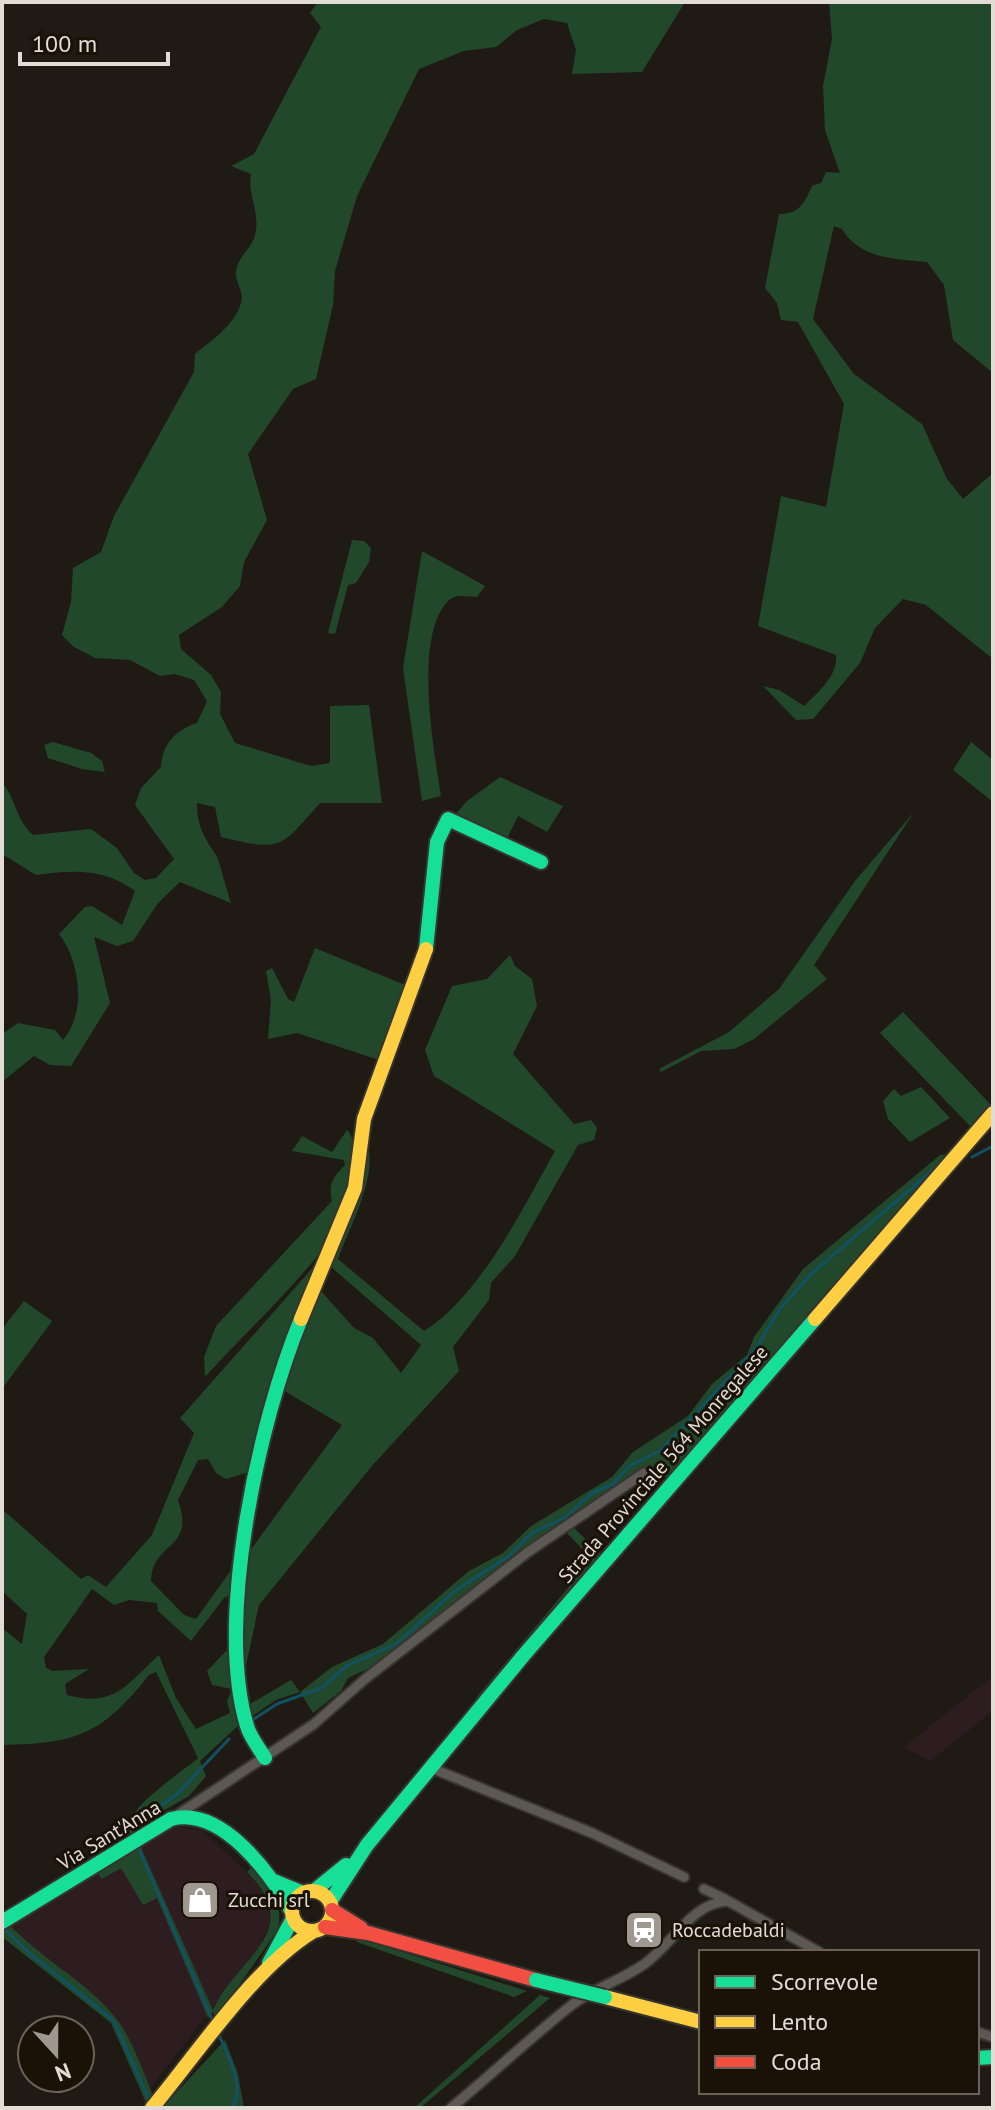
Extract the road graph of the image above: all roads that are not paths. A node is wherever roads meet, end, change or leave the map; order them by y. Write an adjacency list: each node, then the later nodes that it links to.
1 (541, 862): 4 (street)
2 (993, 1113): 5 (street, Strada Provinciale 564 Monregalese)
3 (644, 1473): 4 (street)
4 (265, 1758): 6 (street)
5 (431, 1768): 7 (street, Strada Provinciale 564 Monregalese); 8 (street)
6 (171, 1819): 9 (street, Via Sant'Anna); 15 (street, Via Sant'Anna)
7 (367, 1845): 11 (street, Strada Provinciale 564 Monregalese); 13 (street, Strada Provinciale 564 Monregalese)
8 (684, 1877)
9 (271, 1878): 11 (street, Via Sant'Anna); 14 (street, Via Sant'Anna)
10 (704, 1889): 12 (street)
11 (308, 1892): 13 (street); 14 (street, Strada Provinciale 564 Monregalese)
12 (728, 1901): 18 (street); 22 (street)
13 (331, 1906): 16 (street, Strada Provinciale 564 Monregalese); 17 (street)
14 (293, 1915): 16 (street); 19 (street, Strada Provinciale 564 Monregalese)
15 (5, 1920)
16 (319, 1929): 17 (street); 19 (street, Strada Provinciale 564 Monregalese)
17 (368, 1933): 20 (street, bridge)
18 (815, 1950)
19 (259, 1979): 21 (street, Strada Provinciale 564 Monregalese)
20 (699, 2021)
21 (154, 2106)
22 (451, 2108)

